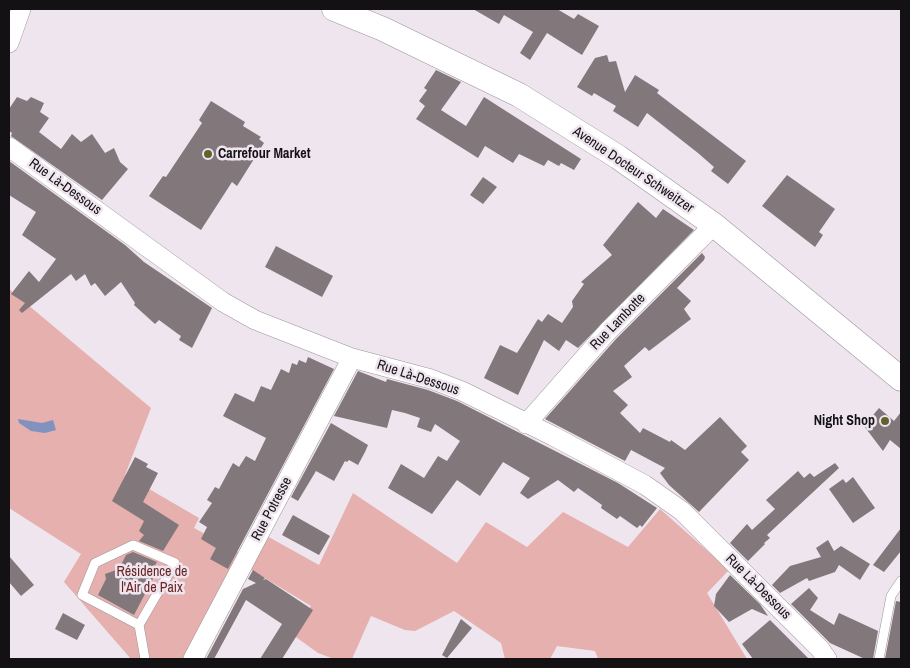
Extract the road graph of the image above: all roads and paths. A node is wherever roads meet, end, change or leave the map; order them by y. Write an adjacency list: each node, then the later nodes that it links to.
1 (20, 9): 5 (street)
2 (334, 9): 4 (street, Avenue Docteur Schweitzer)
3 (358, 9): 4 (street)
4 (383, 29): 7 (street, Avenue Docteur Schweitzer)
5 (9, 43)
6 (9, 147): 8 (street, Rue Là-Dessous)
7 (714, 225): 9 (street, Avenue Docteur Schweitzer); 10 (street, Rue Lambotte)
8 (352, 358): 10 (street, Rue Là-Dessous); 14 (street, Rue Potresse)
9 (901, 379)
10 (526, 424): 15 (street, Rue Là-Dessous)
11 (901, 581): 16 (lane)
12 (139, 625): 12 (lane); 13 (lane)
13 (145, 659)
14 (192, 659)
15 (827, 659)
16 (879, 659)

